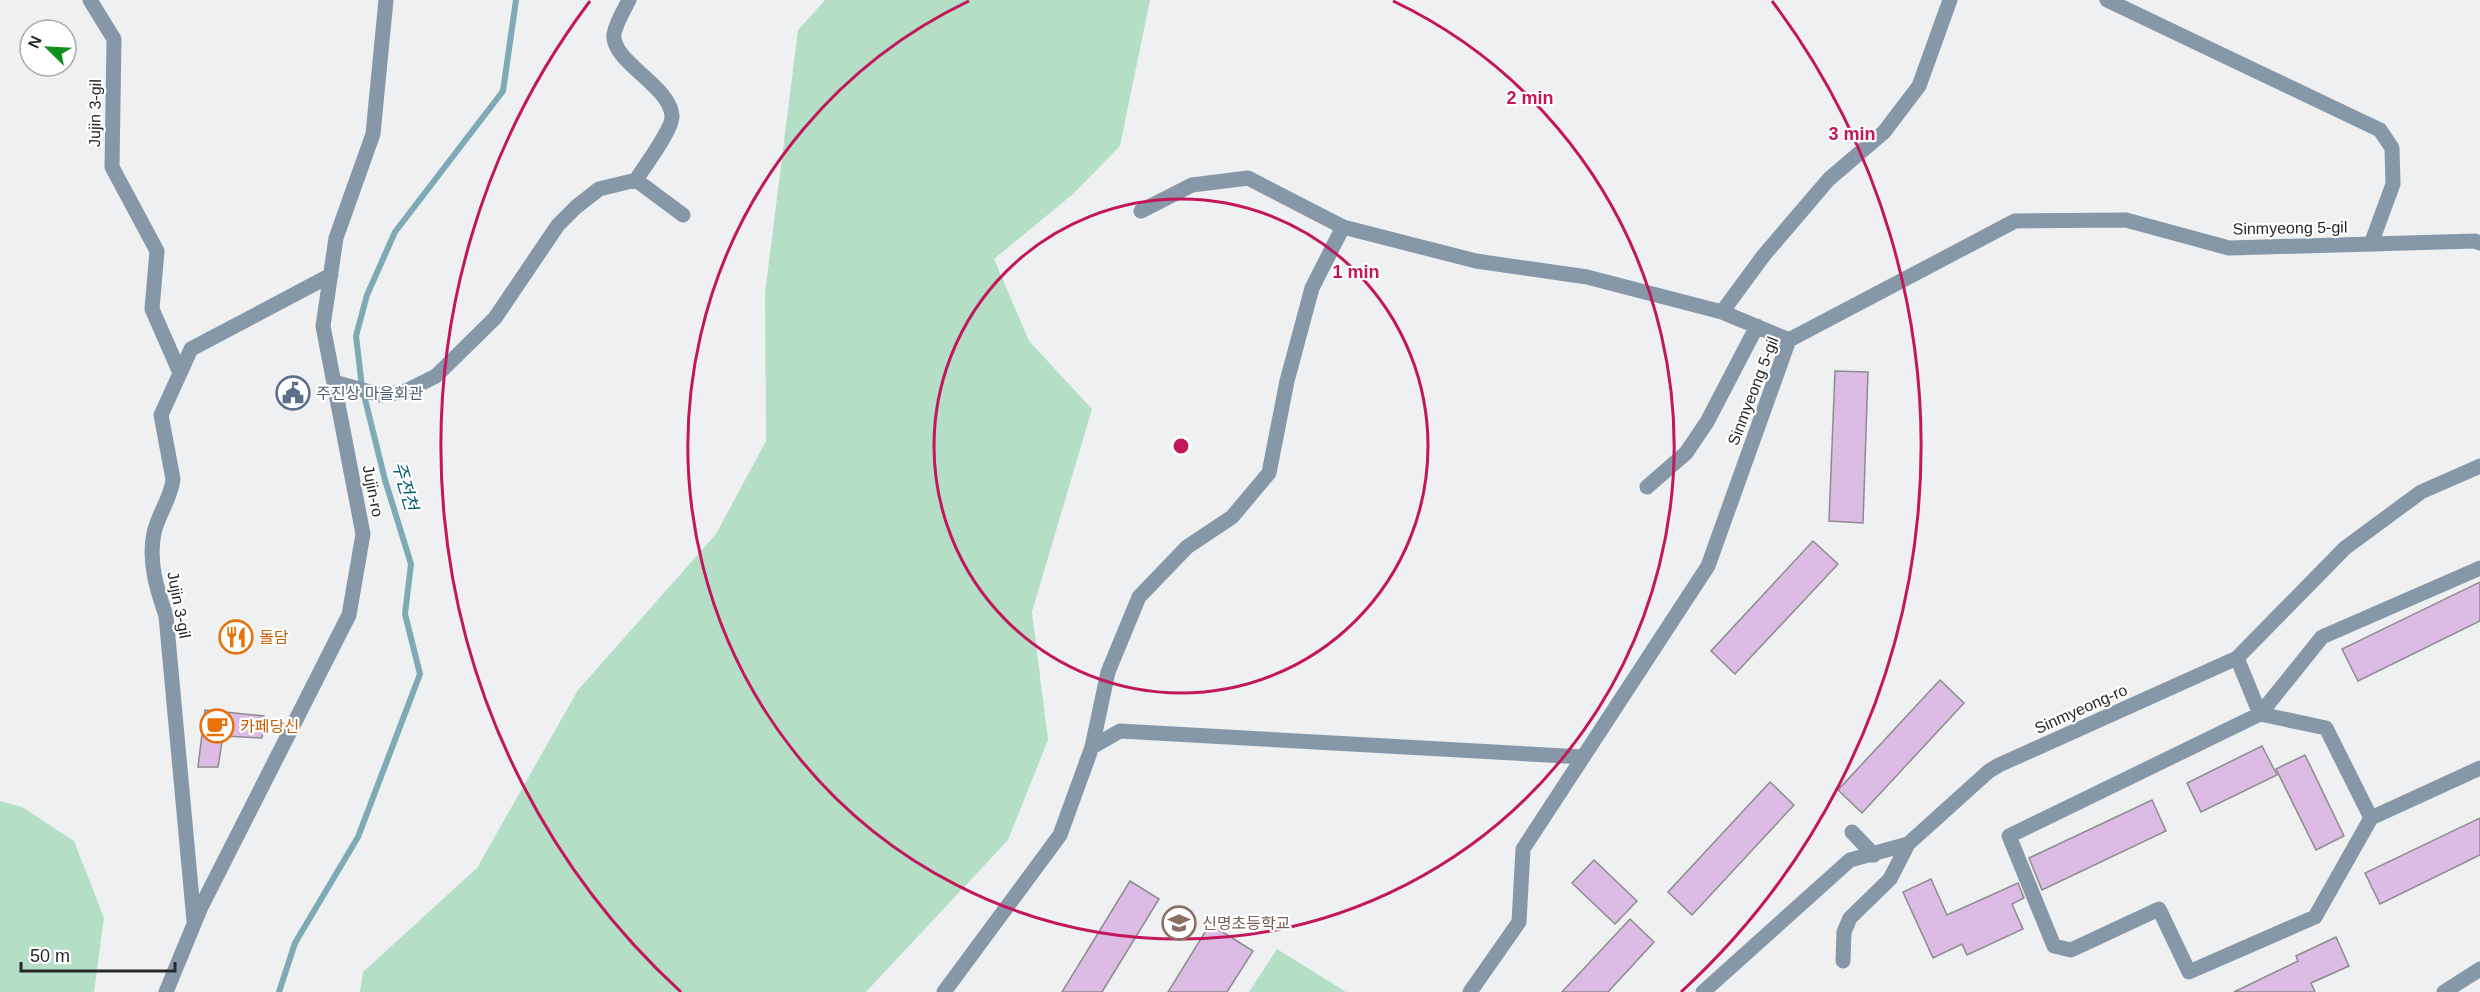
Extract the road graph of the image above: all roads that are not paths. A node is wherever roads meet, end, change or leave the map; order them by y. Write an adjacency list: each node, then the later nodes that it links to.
1 (90, 0): 16 (street, Jujin 3-gil)
2 (386, 0): 12 (street, Jujin-ro)
3 (629, 0): 6 (street)
4 (1950, 0): 13 (street)
5 (2107, 0): 11 (street)
6 (636, 180): 8 (street); 17 (street)
7 (1141, 211): 9 (street)
8 (683, 215)
9 (1343, 227): 13 (street); 23 (street)
10 (2480, 243): 11 (street, Sinmyeong 5-gil)
11 (2371, 244): 15 (street, Sinmyeong 5-gil)
12 (331, 275): 16 (street); 17 (street, Jujin-ro)
13 (1722, 312): 14 (street)
14 (1756, 326): 15 (street); 19 (street)
15 (1789, 340): 24 (street, Sinmyeong 5-gil)
16 (180, 373): 30 (street, Jujin 3-gil)
17 (341, 384): 30 (street, Jujin-ro)
18 (2480, 466): 21 (street, Sinmyeong-ro)
19 (1647, 488)
20 (2480, 568): 22 (street)
21 (2237, 658): 22 (street); 28 (street, Sinmyeong-ro)
22 (2260, 714): 26 (street); 26 (street)
23 (1092, 747): 24 (street); 34 (street)
24 (1583, 757): 35 (street, Sinmyeong 5-gil)
25 (2480, 768): 26 (street)
26 (2371, 818)
27 (1852, 831): 29 (street)
28 (1908, 844): 29 (street, Sinmyeong-ro); 31 (street)
29 (1874, 855): 36 (street, Sinmyeong-ro)
30 (194, 924): 33 (street, Jujin-ro)
31 (1843, 961)
32 (2480, 969): 37 (street)
33 (166, 992)
34 (944, 992)
35 (1470, 992)
36 (1703, 992)
37 (2444, 992)

